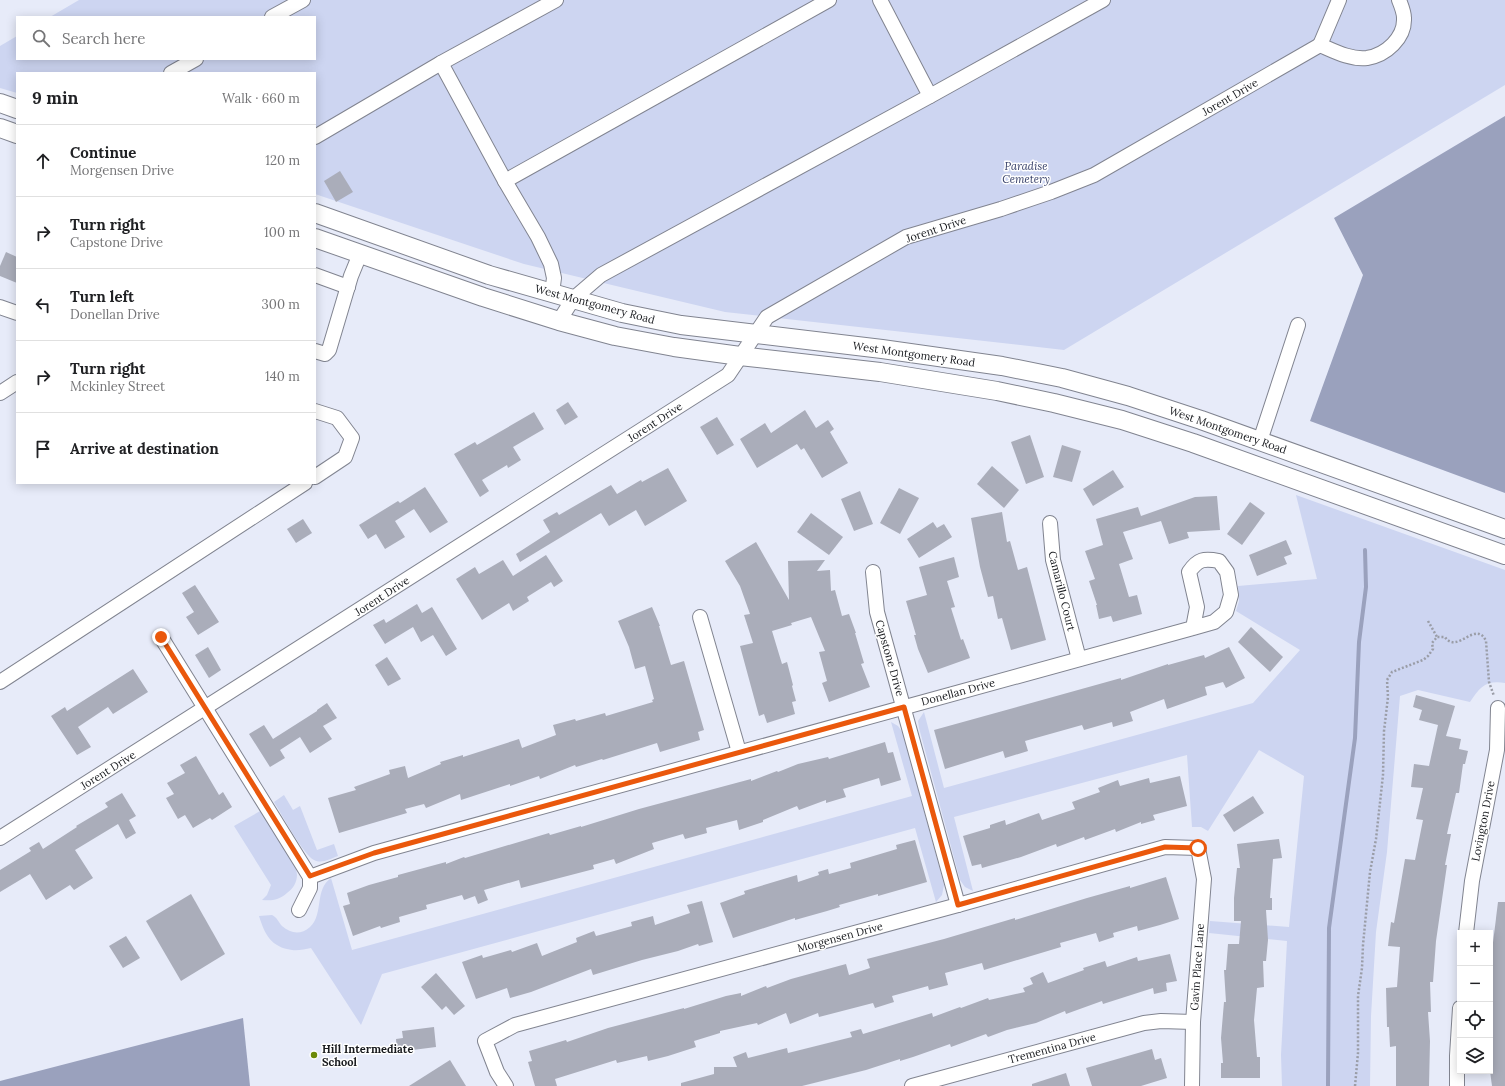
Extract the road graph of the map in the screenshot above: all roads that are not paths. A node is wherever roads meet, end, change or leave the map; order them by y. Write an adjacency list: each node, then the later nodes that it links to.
1 (303, 0): 8 (street)
2 (556, 0): 11 (street)
3 (829, 0): 19 (street)
4 (880, 0): 13 (street)
5 (1103, 0): 13 (street)
6 (1339, 0): 9 (street)
7 (1399, 0): 9 (street)
8 (274, 16)
9 (1320, 45): 31 (street, Jorent Drive)
10 (194, 60): 12 (street)
11 (441, 63): 18 (street); 19 (street)
12 (173, 72)
13 (930, 96): 26 (street)
14 (0, 103): 15 (main road)
15 (16, 109)
16 (0, 128): 17 (main road)
17 (16, 134)
18 (316, 136)
19 (505, 181): 25 (street)
20 (316, 212): 25 (main road, West Montgomery Road)
21 (316, 238): 22 (main road, West Montgomery Road)
22 (360, 254): 24 (street); 29 (main road, West Montgomery Road)
23 (316, 275): 24 (street)
24 (348, 287): 32 (street)
25 (552, 293): 26 (main road, West Montgomery Road)
26 (573, 300): 29 (street); 31 (main road, West Montgomery Road)
27 (0, 307): 28 (street)
28 (16, 313)
29 (559, 321): 33 (main road, West Montgomery Road)
30 (1298, 325): 37 (street)
31 (755, 334): 33 (street, Jorent Drive); 37 (main road, West Montgomery Road)
32 (316, 351)
33 (740, 356): 42 (main road, West Montgomery Road); 50 (street, Jorent Drive)
34 (16, 383): 35 (street)
35 (0, 393)
36 (316, 411): 38 (street)
37 (1260, 441): 41 (main road, West Montgomery Road)
38 (316, 476)
39 (304, 484): 48 (street)
40 (1050, 523): 47 (street, Camarillo Court)
41 (1505, 529)
42 (1505, 555)
43 (873, 572): 49 (street, Capstone Drive)
44 (700, 617): 52 (street)
45 (1192, 628): 45 (street, Donellan Drive); 47 (street, Donellan Drive)
46 (161, 637): 50 (street)
47 (1079, 659): 49 (street, Donellan Drive)
48 (0, 682)
49 (904, 707): 52 (street, Donellan Drive); 56 (street, Capstone Drive)
50 (205, 708): 53 (street, Jorent Drive); 55 (street)
51 (1498, 708): 58 (street, Lovington Drive)
52 (739, 752): 55 (street, Donellan Drive)
53 (0, 838)
54 (1198, 848): 56 (street, Morgensen Drive); 59 (street, Gavin Place Lane)
55 (310, 876): 57 (street)
56 (958, 905): 61 (street, Morgensen Drive)
57 (299, 910)
58 (1466, 930)
59 (1193, 1022): 62 (street, Trementina Drive); 63 (street, Gavin Place Lane)
60 (1458, 1038): 64 (street)
61 (506, 1086)
62 (912, 1086)
63 (1192, 1086)
64 (1457, 1086)

